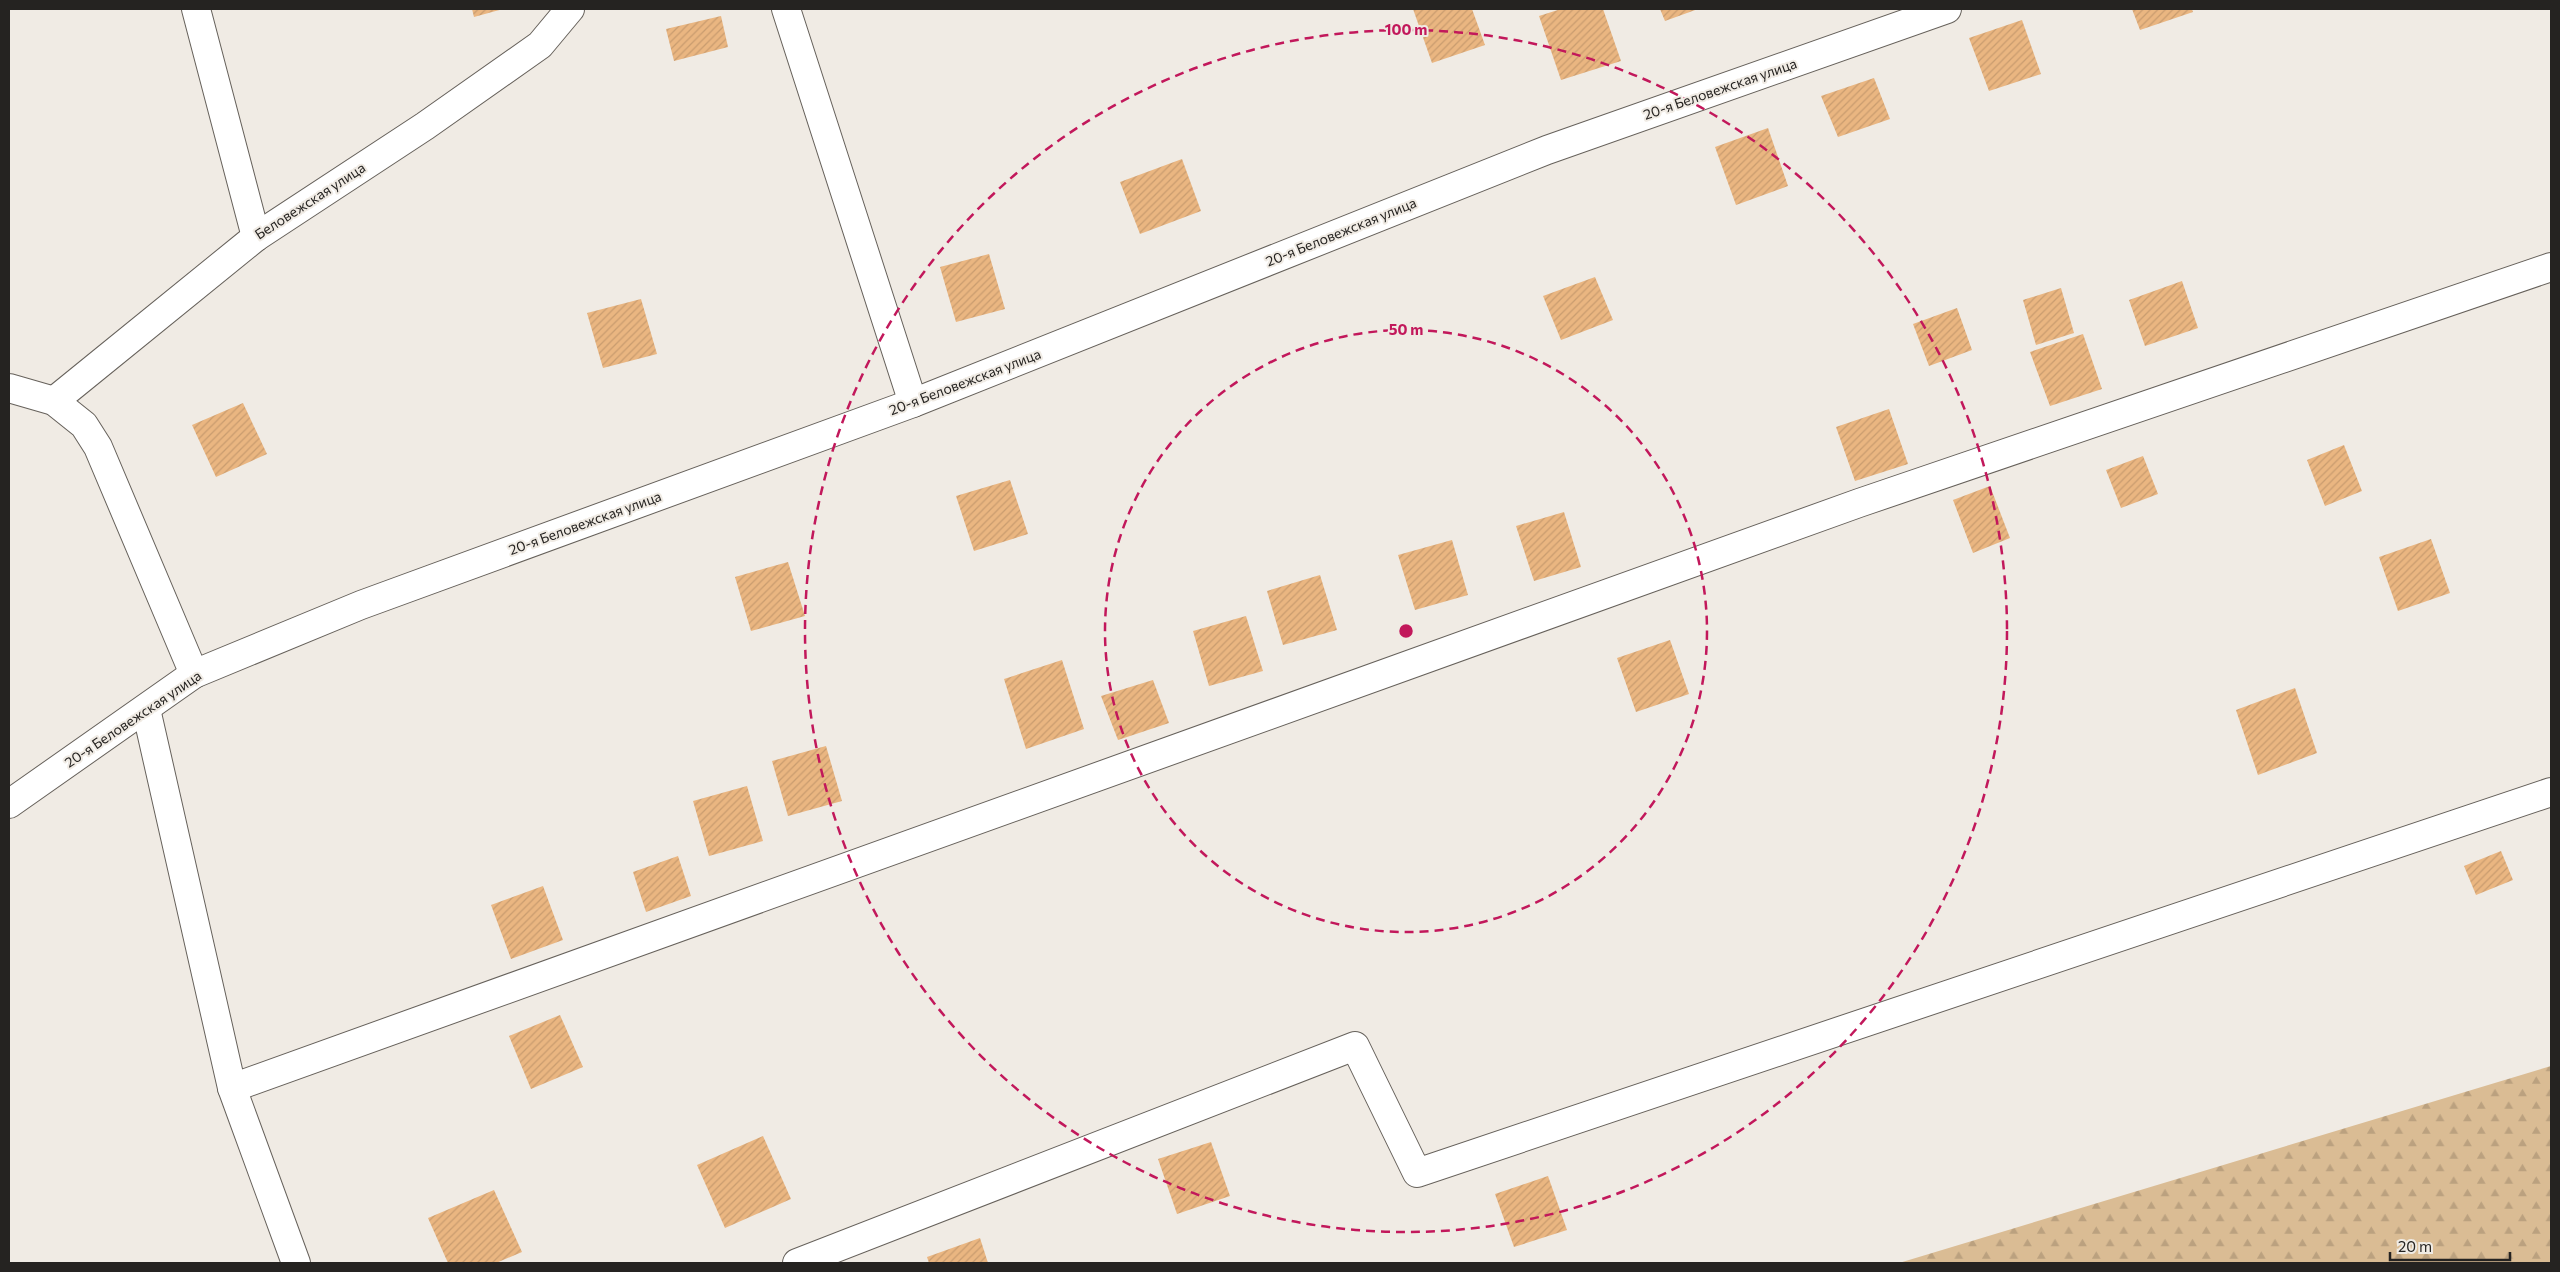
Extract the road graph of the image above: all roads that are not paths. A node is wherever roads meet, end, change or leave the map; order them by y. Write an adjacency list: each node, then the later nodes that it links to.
1 (196, 9): 5 (street)
2 (570, 9): 5 (street, Беловежская улица)
3 (786, 9): 9 (street)
4 (1947, 9): 9 (street, 20-я Беловежская улица)
5 (256, 237): 8 (street, Беловежская улица)
6 (2551, 267): 14 (street)
7 (9, 388): 8 (street)
8 (54, 401): 10 (street)
9 (913, 403): 10 (street, 20-я Беловежская улица)
10 (194, 674): 11 (street, 20-я Беловежская улица)
11 (146, 709): 13 (street, 20-я Беловежская улица); 14 (street)
12 (2551, 792): 16 (street)
13 (9, 804)
14 (232, 1088): 15 (street)
15 (296, 1263)
16 (797, 1263)

